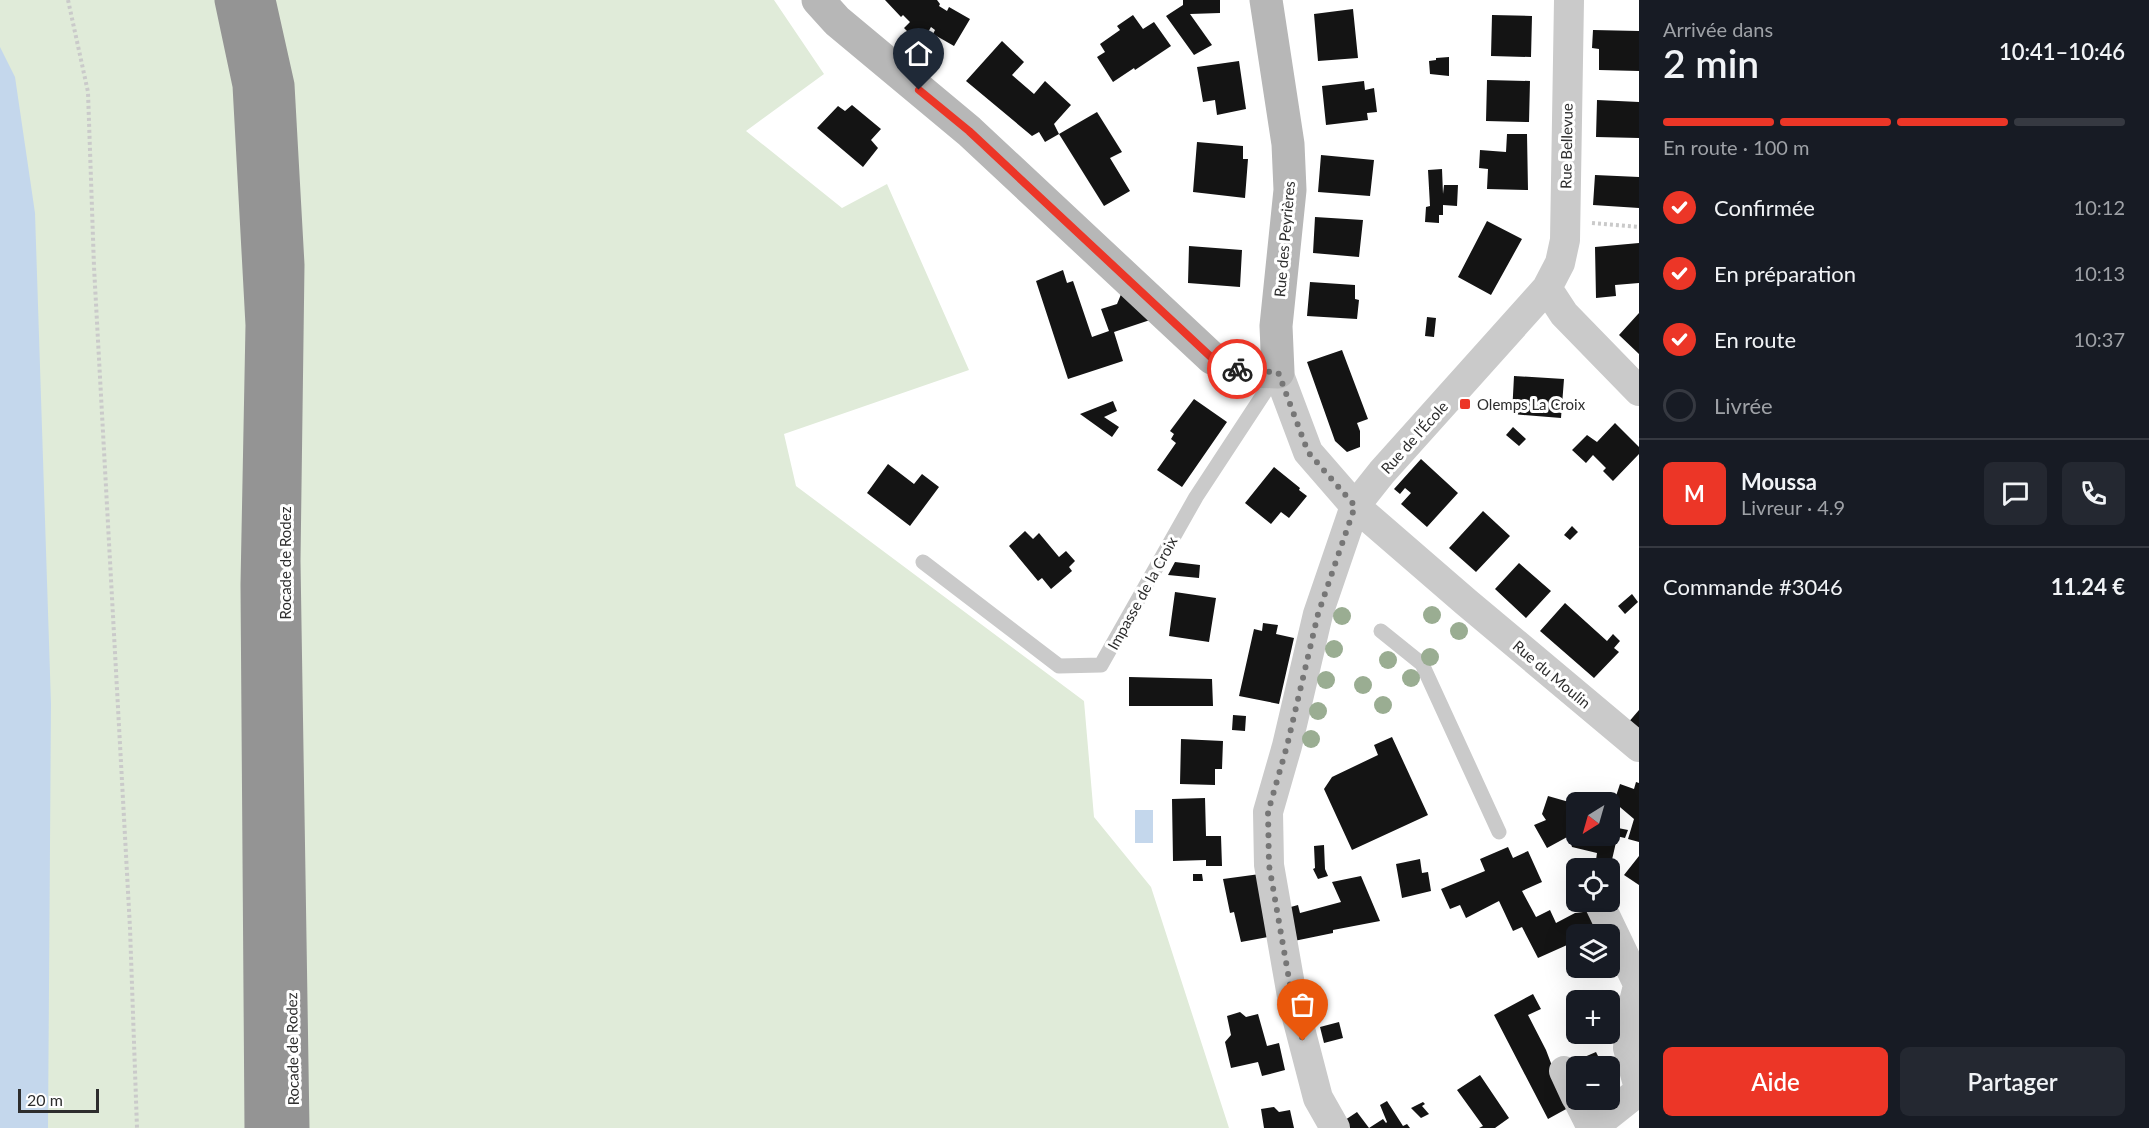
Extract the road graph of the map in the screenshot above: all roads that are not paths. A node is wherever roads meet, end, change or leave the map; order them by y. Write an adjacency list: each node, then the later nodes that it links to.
1 (231, 0): 18 (highway, Rocade de Rodez)
2 (259, 0): 19 (highway, Rocade de Rodez)
3 (818, 0): 7 (street)
4 (1266, 0): 7 (street, Rue des Peyrières)
5 (1569, 0): 6 (street, Rue Bellevue)
6 (1547, 288): 8 (street); 9 (street, Rue de l'École)
7 (1278, 372): 9 (street, Rue du Moulin); 10 (lane, Impasse de la Croix)
8 (1639, 391)
9 (1355, 506): 12 (street, Rue du Moulin); 20 (street, Rue de l'École)
10 (923, 562)
11 (1381, 631): 13 (lane)
12 (1639, 747)
13 (1499, 832)
14 (1604, 912): 15 (street)
15 (1639, 983): 16 (street)
16 (1639, 1090): 21 (street)
17 (1583, 1110): 21 (street)
18 (261, 1128)
19 (293, 1128)
20 (1335, 1128)
21 (1592, 1128)

